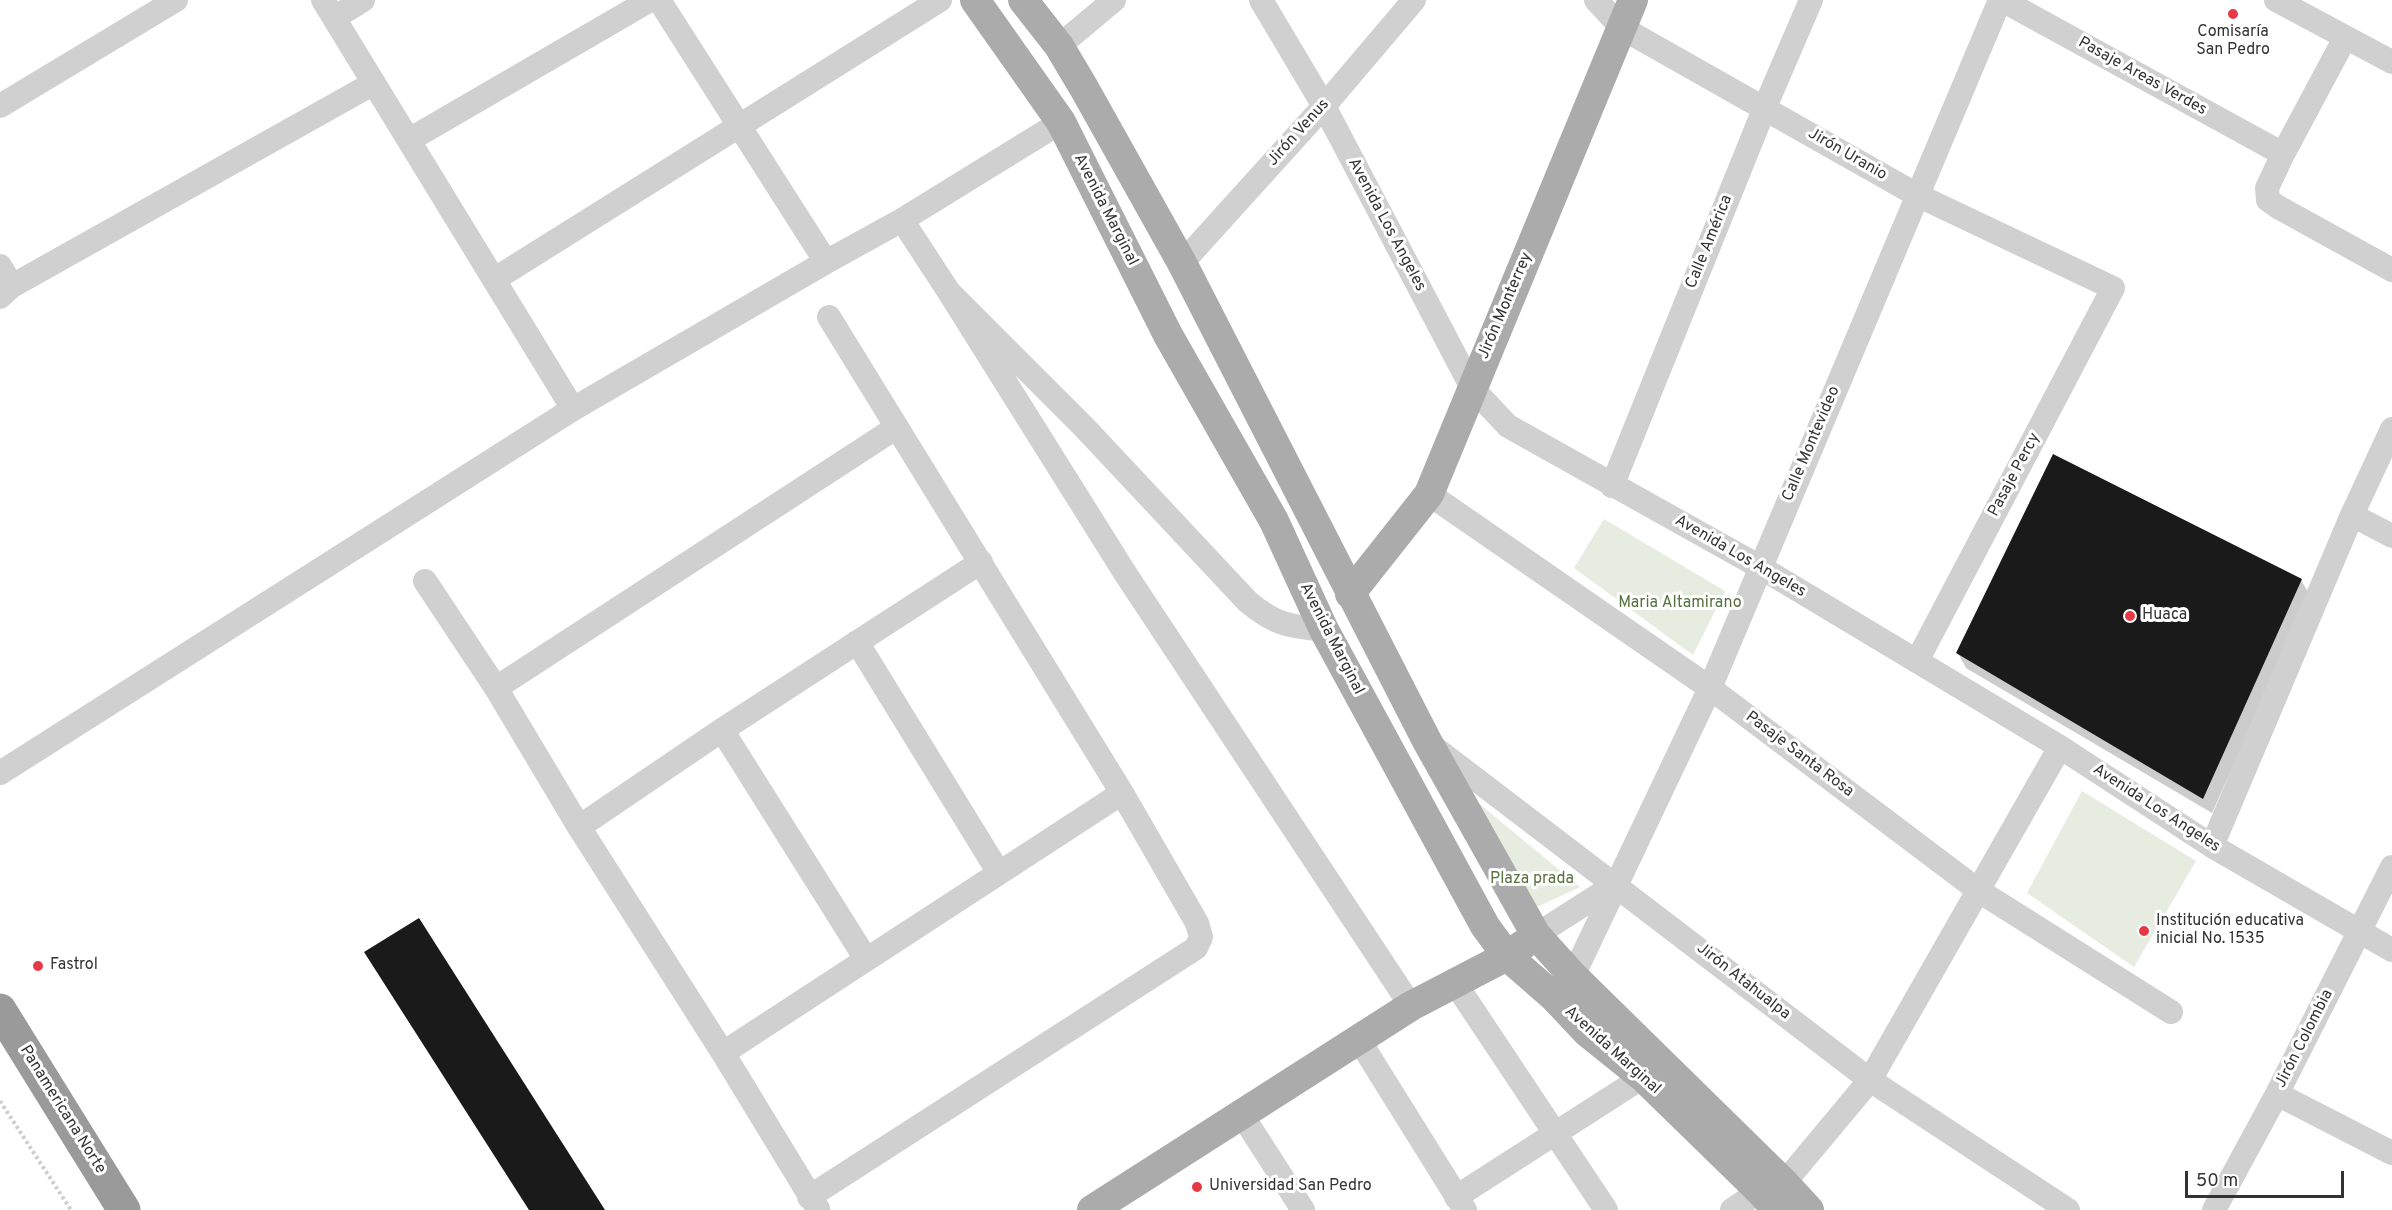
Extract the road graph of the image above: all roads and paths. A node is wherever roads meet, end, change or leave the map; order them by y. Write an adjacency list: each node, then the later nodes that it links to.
1 (176, 0): 22 (street)
2 (363, 0): 16 (street)
3 (650, 0): 27 (street)
4 (659, 0): 26 (street)
5 (940, 0): 26 (street)
6 (975, 0): 25 (main road, Avenida Marginal)
7 (1023, 0): 19 (main road, Avenida Marginal)
8 (1114, 0): 19 (street)
9 (1261, 0): 23 (street, Avenida Los Angeles)
10 (1414, 0): 23 (street, Jirón Venus)
11 (1596, 0): 17 (street, Jirón Uranio)
12 (1634, 0): 17 (main road, Jirón Monterrey)
13 (1810, 0): 24 (street, Calle América)
14 (2001, 0): 28 (street, Pasaje Areas Verdes); 29 (street, Calle Montevideo)
15 (2276, 0): 18 (street)
16 (329, 9): 21 (street)
17 (1622, 28): 24 (street, Jirón Uranio); 39 (main road, Jirón Monterrey)
18 (2345, 38): 20 (street); 28 (street)
19 (1059, 46): 32 (main road, Avenida Marginal)
20 (2392, 62)
21 (375, 83): 27 (street); 35 (street)
22 (0, 106)
23 (1324, 106): 32 (street, Jirón Venus); 39 (street, Avenida Los Angeles)
24 (1765, 107): 29 (street, Jirón Uranio); 43 (street, Calle América)
25 (1061, 122): 30 (street); 51 (main road, Avenida Marginal)
26 (738, 126): 31 (street); 34 (street)
27 (409, 140): 34 (street)
28 (2283, 154): 33 (street)
29 (1917, 195): 36 (street, Jirón Uranio); 48 (street, Calle Montevideo)
30 (902, 220): 31 (street); 37 (street)
31 (826, 262): 40 (street)
32 (1182, 263): 50 (main road, Avenida Marginal)
33 (2392, 270)
34 (495, 279): 40 (street)
35 (4, 283)
36 (2113, 288): 53 (street, Pasaje Percy)
37 (949, 292): 51 (street); 74 (street)
38 (830, 317): 41 (street)
39 (1472, 388): 43 (street, Avenida Los Angeles); 44 (main road, Jirón Monterrey)
40 (573, 409): 59 (street)
41 (897, 427): 47 (street); 54 (street)
42 (2392, 429): 45 (street)
43 (1612, 486): 48 (street, Avenida Los Angeles)
44 (1429, 494): 50 (main road, Jirón Monterrey); 55 (street, Pasaje Santa Rosa)
45 (2352, 515): 46 (street); 62 (street)
46 (2392, 536)
47 (981, 562): 52 (street); 60 (street)
48 (1760, 567): 53 (street, Avenida Los Angeles); 55 (street, Calle Montevideo)
49 (425, 580): 54 (street)
50 (1350, 594): 57 (main road, Avenida Marginal)
51 (1324, 630): 70 (main road, Avenida Marginal)
52 (857, 642): 56 (street); 64 (street)
53 (1917, 661): 58 (street, Avenida Los Angeles)
54 (496, 688): 61 (street)
55 (1710, 688): 65 (street, Calle Montevideo); 66 (street, Pasaje Santa Rosa)
56 (722, 730): 61 (street); 71 (street)
57 (1427, 741): 65 (street, Jirón Atahualpa); 68 (main road, Avenida Marginal)
58 (2060, 747): 62 (street, Avenida Los Angeles); 66 (street)
59 (0, 773)
60 (1122, 793): 64 (street); 88 (street)
61 (579, 827): 78 (street)
62 (2212, 846): 67 (street, Avenida Los Angeles)
63 (2392, 867): 67 (street, Jirón Colombia)
64 (999, 873): 71 (street)
65 (1616, 884): 68 (street); 73 (street, Calle Montevideo); 80 (street, Jirón Atahualpa)
66 (1979, 891): 76 (street, Pasaje Santa Rosa); 80 (street)
67 (2361, 931): 69 (street, Avenida Los Angeles); 81 (street, Jirón Colombia)
68 (1536, 935): 70 (main road); 73 (main road, Avenida Marginal)
69 (2392, 950)
70 (1507, 956): 72 (main road); 73 (main road, Avenida Marginal)
71 (866, 960): 78 (street)
72 (1455, 983): 74 (main road); 84 (street)
73 (1563, 987): 79 (main road, Avenida Marginal); 86 (main road, Avenida Marginal)
74 (1411, 1006): 77 (main road)
75 (0, 1010): 90 (highway, Panamericana Norte)
76 (2171, 1012)
77 (1359, 1040): 83 (main road); 87 (street)
78 (723, 1053): 88 (street)
79 (1643, 1077): 84 (street); 86 (main road, Avenida Marginal)
80 (1870, 1080): 86 (street); 96 (street, Jirón Atahualpa)
81 (2277, 1094): 85 (street); 97 (street, Jirón Colombia)
82 (0, 1101): 89 (path)
83 (1242, 1115): 91 (main road); 92 (street)
84 (1556, 1133): 87 (street); 93 (street)
85 (2392, 1153)
86 (1774, 1195): 94 (street); 95 (main road, Avenida Marginal)
87 (1460, 1203)
88 (814, 1204)
89 (71, 1210)
90 (124, 1210)
91 (1092, 1210)
92 (1303, 1210)
93 (1605, 1210)
94 (1732, 1210)
95 (1809, 1210)
96 (2068, 1210)
97 (2214, 1210)

